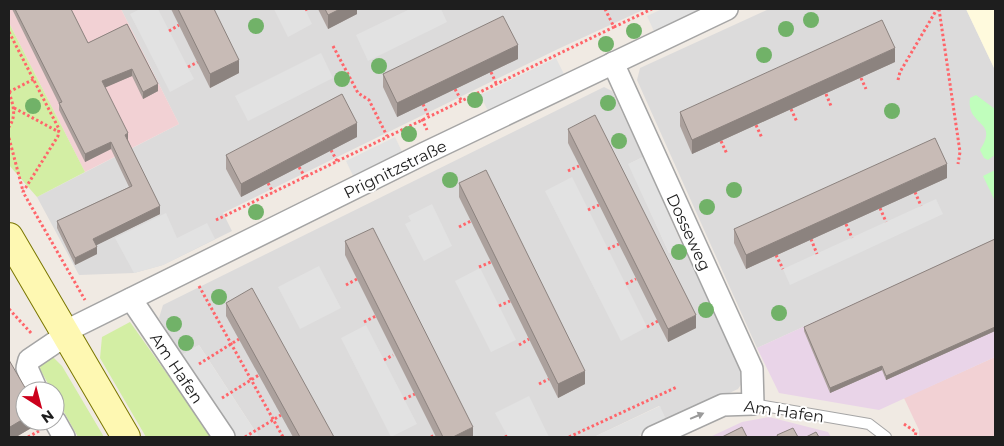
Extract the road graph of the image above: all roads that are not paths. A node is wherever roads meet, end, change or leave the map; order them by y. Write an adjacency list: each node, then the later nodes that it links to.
1 (727, 9): 2 (street, Prignitzstraße)
2 (613, 62): 4 (street, Prignitzstraße); 7 (street, Dosseweg)
3 (9, 237): 5 (main road)
4 (131, 299): 5 (street, Prignitzstraße); 9 (street, Am Hafen)
5 (59, 338): 6 (street, Prignitzstraße); 8 (main road)
6 (33, 381)
7 (753, 404): 10 (street, Am Hafen, one-way to 7); 11 (lane, Am Hafen)
8 (126, 437)
9 (224, 437)
10 (653, 437)
11 (886, 437)

